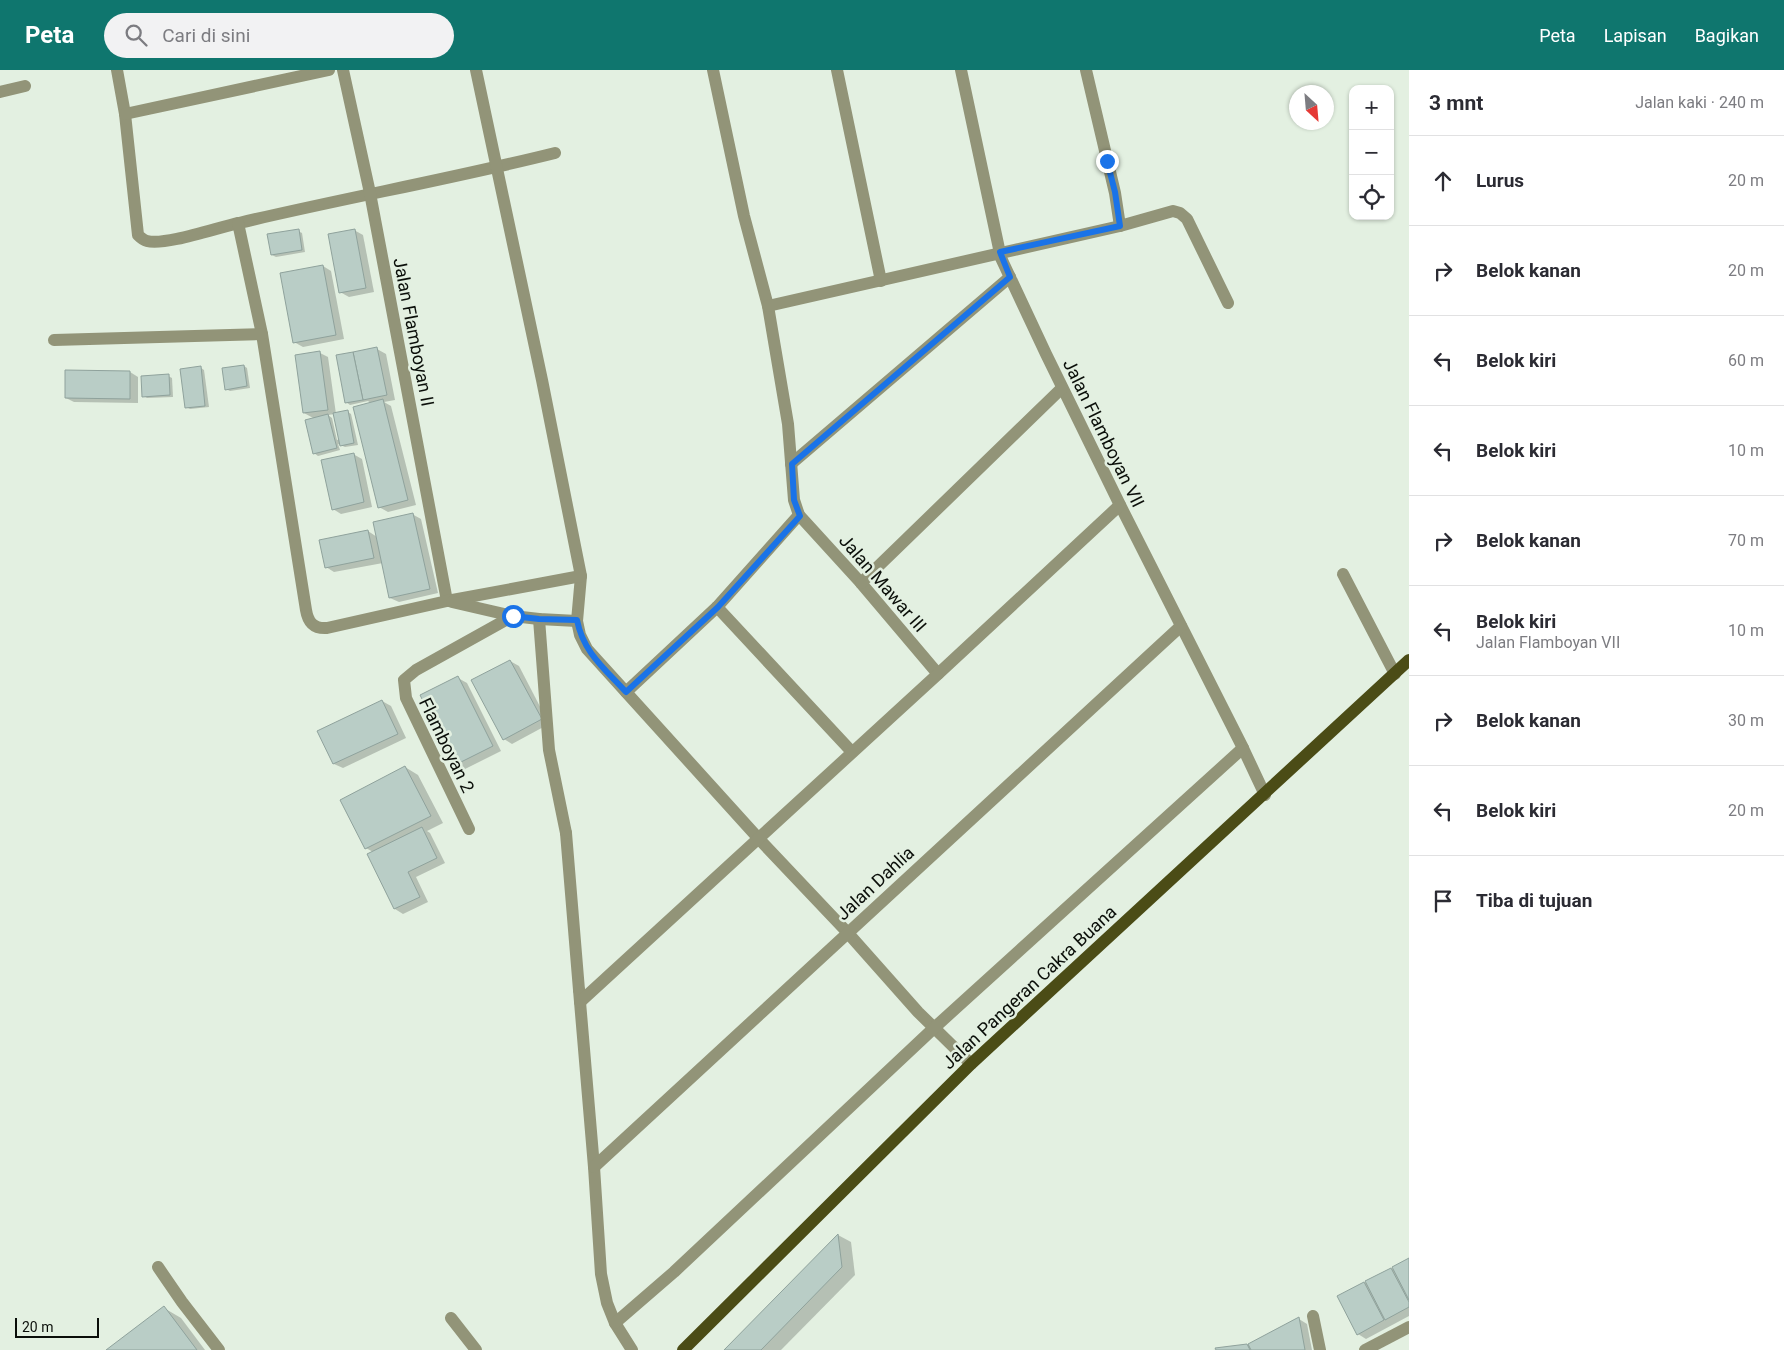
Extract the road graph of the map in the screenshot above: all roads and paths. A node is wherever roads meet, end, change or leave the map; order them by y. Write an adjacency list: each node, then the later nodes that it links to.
1 (117, 70): 11 (street)
2 (329, 70): 11 (street)
3 (343, 70): 14 (street, Jalan Flamboyan II)
4 (476, 70): 13 (street)
5 (712, 70): 21 (street)
6 (837, 70): 19 (street)
7 (961, 70): 17 (street, Jalan Flamboyan VII)
8 (1086, 70): 16 (street)
9 (25, 86): 10 (street)
10 (0, 92)
11 (125, 114): 15 (street)
12 (555, 153): 13 (street)
13 (496, 168): 14 (street); 29 (street)
14 (370, 193): 15 (street); 31 (street, Jalan Flamboyan II)
15 (238, 223): 22 (street)
16 (1120, 226): 17 (street); 20 (street)
17 (1000, 252): 18 (street, Jalan Flamboyan VII); 19 (street)
18 (1010, 277): 24 (street, Jalan Flamboyan VII); 25 (street)
19 (881, 281): 21 (street)
20 (1228, 303)
21 (768, 306): 25 (street)
22 (262, 334): 23 (street); 31 (street)
23 (54, 340)
24 (1062, 388): 26 (street, Jalan Flamboyan VII); 30 (street)
25 (792, 464): 27 (street)
26 (1120, 505): 36 (street, Jalan Flamboyan VII); 38 (street)
27 (800, 516): 30 (street, Jalan Mawar III); 32 (street)
28 (1343, 574): 39 (street)
29 (581, 576): 31 (street); 35 (street)
30 (861, 583): 38 (street, Jalan Mawar III)
31 (447, 601): 33 (street)
32 (718, 607): 40 (street); 42 (street)
33 (513, 616): 34 (street); 44 (street, Flamboyan 2)
34 (539, 619): 35 (street); 47 (street)
35 (577, 620): 40 (street)
36 (1181, 626): 41 (street, Jalan Flamboyan VII); 46 (street, Jalan Dahlia)
37 (1409, 660): 39 (main road, Jalan Pangeran Cakra Buana)
38 (938, 674): 42 (street)
39 (1395, 674): 43 (main road, Jalan Pangeran Cakra Buana)
40 (626, 692): 45 (street)
41 (1243, 748): 43 (street, Jalan Flamboyan VII); 48 (street)
42 (852, 752): 45 (street)
43 (1264, 795): 49 (main road, Jalan Pangeran Cakra Buana)
44 (469, 829)
45 (759, 839): 46 (street); 47 (street)
46 (847, 932): 48 (street); 50 (street, Jalan Dahlia)
47 (579, 996): 50 (street)
48 (934, 1028): 49 (street); 54 (street)
49 (971, 1064): 59 (main road, Jalan Pangeran Cakra Buana)
50 (594, 1167): 54 (street)
51 (158, 1267): 56 (street)
52 (1313, 1316): 60 (street)
53 (451, 1318): 57 (street)
54 (615, 1323): 58 (street)
55 (1409, 1327): 61 (street)
56 (220, 1350)
57 (476, 1350)
58 (632, 1350)
59 (683, 1350)
60 (1320, 1350)
61 (1365, 1350)

